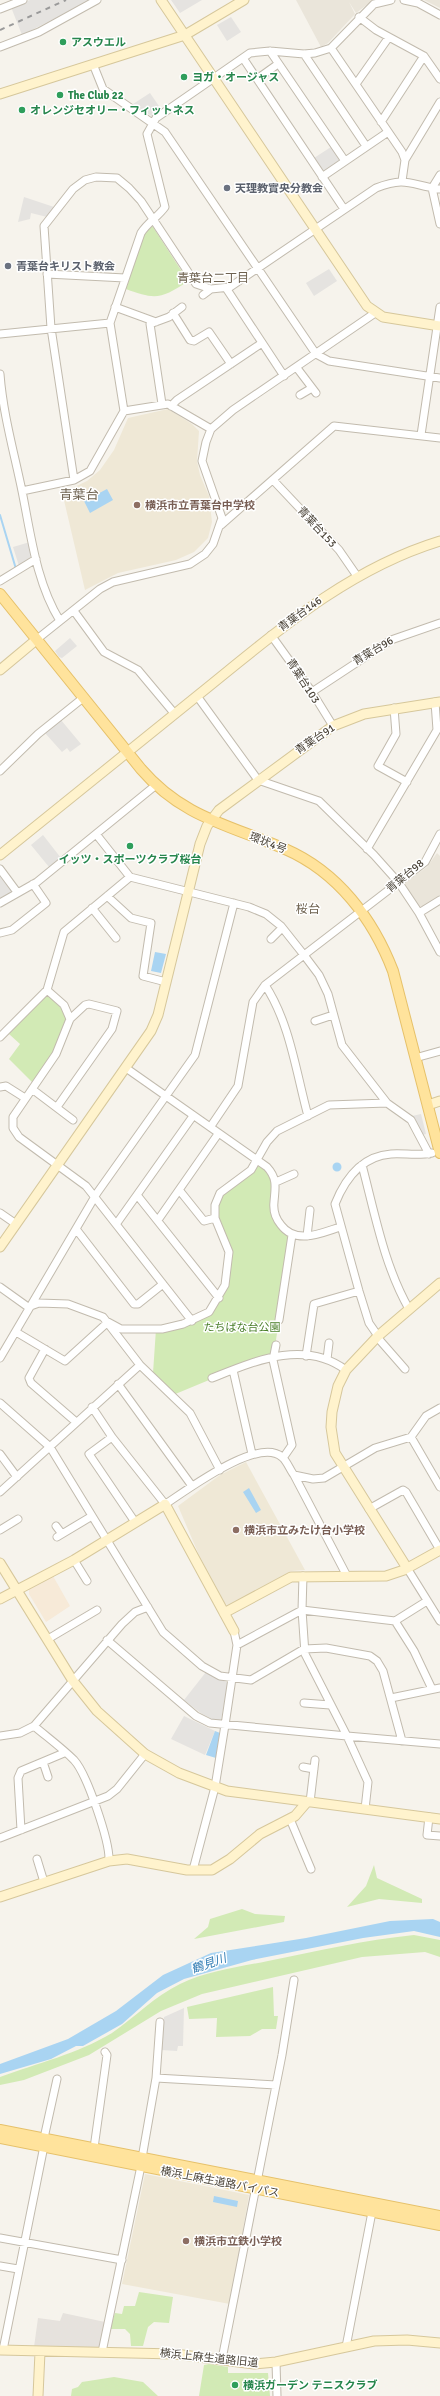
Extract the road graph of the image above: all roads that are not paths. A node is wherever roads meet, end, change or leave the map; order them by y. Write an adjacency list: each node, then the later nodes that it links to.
1 (23, 0): 7 (street)
2 (97, 0): 12 (street)
3 (161, 0): 10 (street)
4 (244, 0): 10 (street)
5 (390, 0): 9 (street)
6 (404, 0): 8 (street)
7 (0, 9)
8 (440, 15)
9 (359, 17): 11 (street); 13 (street)
10 (185, 35): 18 (street); 20 (street)
11 (389, 37): 16 (street); 23 (street)
12 (0, 47)
13 (331, 48): 15 (street); 23 (street)
14 (270, 51): 15 (street); 17 (street); 19 (street)
15 (304, 54): 29 (street)
16 (424, 56): 22 (street); 27 (street)
17 (243, 58): 20 (street); 21 (street)
18 (93, 64): 24 (street); 26 (street)
19 (278, 64): 21 (street); 31 (street)
20 (213, 78): 26 (street); 40 (street)
21 (257, 79): 33 (street)
22 (440, 79)
23 (356, 84): 27 (street)
24 (0, 94)
25 (440, 102): 30 (street)
26 (154, 122): 38 (street); 41 (street)
27 (381, 122): 28 (street)
28 (388, 132): 29 (street); 30 (street)
29 (366, 146): 31 (street)
30 (404, 160): 34 (street)
31 (345, 161): 33 (street)
32 (440, 175): 35 (street)
33 (322, 177): 37 (street)
34 (402, 181): 35 (street); 37 (street)
35 (432, 188): 36 (street); 39 (street)
36 (440, 189)
37 (344, 209): 40 (street)
38 (152, 219): 42 (street); 43 (street); 45 (street)
39 (440, 224)
40 (315, 228): 41 (street); 51 (street)
41 (257, 268): 44 (street); 58 (street)
42 (46, 274): 43 (street); 55 (street)
43 (125, 278): 47 (street)
44 (226, 288): 45 (street); 57 (street)
45 (211, 289): 46 (street)
46 (203, 295)
47 (115, 307): 52 (street); 53 (street)
48 (182, 307): 50 (street)
49 (440, 307): 54 (street)
50 (173, 313): 52 (street); 59 (street)
51 (375, 313): 54 (street); 58 (street)
52 (156, 322): 67 (street)
53 (110, 323): 55 (street); 69 (street)
54 (439, 325): 63 (street)
55 (51, 328): 56 (street); 73 (street)
56 (0, 334)
57 (262, 343): 59 (street); 62 (street)
58 (316, 354): 60 (street); 63 (street)
59 (231, 364): 68 (street)
60 (297, 368): 62 (street); 66 (street)
61 (0, 374): 65 (street)
62 (284, 376): 70 (street)
63 (430, 376): 64 (street); 71 (street)
64 (440, 378)
65 (1, 390): 75 (street)
66 (300, 395)
67 (162, 404): 68 (street); 69 (street)
68 (171, 406): 70 (street)
69 (124, 411): 73 (street)
70 (211, 429): 76 (street)
71 (421, 435): 72 (street); 74 (street)
72 (440, 438)
73 (74, 480): 75 (street)
74 (273, 480): 76 (street); 79 (street, 青葉台153)
75 (22, 491): 78 (street)
76 (221, 524): 82 (street)
77 (440, 540): 79 (street, 青葉台146)
78 (36, 559): 80 (street); 83 (street)
79 (357, 576): 85 (street, 青葉台146)
80 (0, 581)
81 (0, 594): 86 (main road, 環状4号)
82 (74, 611): 83 (street); 93 (street)
83 (60, 621): 86 (street)
84 (440, 623): 88 (street, 青葉台96)
85 (271, 635): 88 (street, 青葉台103); 89 (street, 青葉台146)
86 (36, 640): 87 (street); 90 (main road, 環状4号)
87 (0, 670)
88 (312, 692): 94 (street, 青葉台103)
89 (197, 696): 93 (street, 青葉台146); 97 (street)
90 (83, 698): 95 (main road, 環状4号); 96 (street)
91 (438, 702): 92 (street, 青葉台91); 98 (street)
92 (394, 708): 94 (street, 青葉台91); 98 (street)
93 (174, 713): 95 (street, 青葉台146)
94 (333, 726): 97 (street, 青葉台91)
95 (127, 751): 99 (main road, 環状4号); 104 (street, 青葉台146)
96 (0, 771)
97 (258, 780): 100 (street, 青葉台91); 103 (street)
98 (407, 782): 103 (street)
99 (156, 785): 100 (main road, 環状4号); 101 (street)
100 (210, 820): 109 (street); 116 (main road, 環状4号)
101 (96, 834): 106 (street); 108 (street)
102 (440, 834): 107 (street, 青葉台98)
103 (367, 849): 107 (street)
104 (0, 855)
105 (0, 869): 110 (street)
106 (130, 877): 109 (street); 111 (street)
107 (399, 883): 116 (street, 青葉台98); 117 (street)
108 (33, 884): 110 (street); 119 (street)
109 (188, 891): 114 (street); 124 (street)
110 (17, 892): 113 (street)
111 (107, 896): 115 (street); 124 (street)
112 (440, 900): 117 (street)
113 (0, 903)
114 (234, 903): 118 (street); 136 (street)
115 (92, 908): 120 (street); 126 (street)
116 (362, 911): 123 (street, 青葉台98); 132 (main road, 環状4号)
117 (419, 913): 122 (street)
118 (282, 928): 121 (street); 123 (street)
119 (0, 933)
120 (116, 938)
121 (271, 939)
122 (440, 952)
123 (304, 955): 125 (street, 青葉台98); 127 (street)
124 (166, 982): 133 (street)
125 (265, 985): 143 (street); 145 (street, 青葉台98)
126 (47, 990): 128 (street); 130 (street)
127 (333, 1015): 129 (street); 139 (street)
128 (70, 1019): 135 (street); 141 (street)
129 (315, 1021)
130 (0, 1037)
131 (440, 1051): 132 (street)
132 (415, 1058): 140 (main road, 環状4号)
133 (126, 1068): 136 (street); 150 (street)
134 (0, 1087): 137 (street)
135 (32, 1089): 137 (street); 141 (street)
136 (166, 1096): 142 (street); 156 (street)
137 (25, 1098): 150 (street)
138 (440, 1102): 140 (street)
139 (387, 1103): 143 (street); 148 (street)
140 (428, 1105): 147 (main road, 環状4号)
141 (57, 1107): 144 (street)
142 (193, 1116): 145 (street); 155 (street)
143 (308, 1116): 149 (street)
144 (73, 1120)
145 (211, 1126): 146 (street)
146 (218, 1134): 149 (street); 154 (street)
147 (440, 1152): 148 (street)
148 (429, 1154): 151 (street)
149 (257, 1158): 153 (street); 159 (street)
150 (58, 1165): 156 (street); 162 (street)
151 (362, 1165): 163 (street); 174 (street)
152 (294, 1174): 153 (street)
153 (276, 1182): 165 (street)
154 (180, 1191): 159 (street); 160 (street)
155 (137, 1195): 160 (street); 161 (street)
156 (95, 1197): 161 (street); 164 (street)
157 (0, 1213): 162 (street)
158 (308, 1213): 166 (street)
159 (215, 1218): 172 (street)
160 (158, 1220): 172 (street)
161 (117, 1223): 169 (street)
162 (16, 1224): 167 (street)
163 (340, 1227): 166 (street); 171 (street)
164 (76, 1229): 169 (street); 173 (street)
165 (292, 1235): 166 (street); 175 (street)
166 (308, 1236)
167 (0, 1247)
168 (440, 1283): 174 (street)
169 (163, 1284): 176 (street)
170 (0, 1287): 173 (street)
171 (359, 1291): 179 (street); 184 (street)
172 (219, 1298): 176 (street)
173 (28, 1307): 177 (street); 178 (street)
174 (409, 1309): 179 (street)
175 (279, 1320)
176 (192, 1321): 177 (street)
177 (108, 1322): 182 (street); 187 (street)
178 (16, 1332): 182 (street); 185 (street)
179 (377, 1337): 188 (street); 190 (street)
180 (329, 1343): 186 (street)
181 (276, 1344): 183 (street)
182 (45, 1349): 196 (street)
183 (273, 1356): 184 (street); 189 (street); 202 (street)
184 (306, 1356): 186 (street)
185 (0, 1358)
186 (327, 1359): 190 (street)
187 (140, 1365): 192 (street); 204 (street)
188 (406, 1369)
189 (232, 1370): 191 (street); 201 (street)
190 (346, 1370): 203 (street)
191 (212, 1378)
192 (118, 1384): 194 (street); 207 (street)
193 (0, 1403): 199 (street)
194 (92, 1407): 196 (street); 197 (street)
195 (440, 1408): 198 (street)
196 (76, 1422): 199 (street)
197 (112, 1437): 210 (street); 214 (street)
198 (412, 1437): 203 (street); 208 (street)
199 (50, 1447): 206 (street); 212 (street)
200 (0, 1454): 206 (street)
201 (252, 1454): 202 (street); 204 (street)
202 (283, 1458): 205 (street)
203 (344, 1467): 205 (street); 211 (street)
204 (220, 1470): 207 (street)
205 (294, 1476): 223 (street)
206 (16, 1477): 209 (street)
207 (192, 1486): 210 (street)
208 (440, 1487)
209 (0, 1492)
210 (165, 1505): 214 (street); 231 (street)
211 (369, 1509): 218 (street); 221 (street)
212 (92, 1516): 215 (street); 217 (street)
213 (18, 1519): 216 (street)
214 (135, 1522): 217 (street)
215 (56, 1526)
216 (0, 1530)
217 (107, 1539): 219 (street); 228 (street)
218 (440, 1550): 221 (street)
219 (74, 1560): 224 (street); 225 (street)
220 (0, 1563): 225 (street)
221 (407, 1568): 223 (street); 227 (street)
222 (303, 1576): 223 (street); 230 (street); 231 (street)
223 (347, 1576)
224 (87, 1581)
225 (18, 1590): 226 (street); 235 (street)
226 (0, 1599)
227 (427, 1601): 232 (street); 233 (street)
228 (148, 1607): 236 (street); 239 (street)
229 (97, 1610): 235 (street)
230 (302, 1610): 232 (street); 237 (street); 238 (street)
231 (224, 1613): 234 (street)
232 (395, 1621): 241 (street)
233 (440, 1621)
234 (234, 1631): 237 (street)
235 (48, 1639): 240 (street)
236 (107, 1640): 240 (street); 246 (street)
237 (237, 1645): 239 (street)
238 (304, 1649): 239 (street); 242 (street); 244 (street)
239 (232, 1679): 246 (street)
240 (73, 1681): 245 (street); 252 (street)
241 (436, 1689): 242 (street)
242 (391, 1698): 249 (street)
243 (304, 1703): 244 (street)
244 (330, 1705): 248 (street)
245 (34, 1726): 247 (street); 251 (street)
246 (225, 1726): 248 (street); 258 (street)
247 (0, 1736)
248 (347, 1736): 249 (street); 261 (street)
249 (402, 1741): 250 (street)
250 (440, 1744)
251 (64, 1753): 254 (street); 259 (street)
252 (145, 1754): 258 (street); 259 (street)
253 (315, 1760): 256 (street)
254 (43, 1762): 257 (street); 265 (street)
255 (303, 1767): 256 (street)
256 (314, 1769): 260 (street)
257 (48, 1777)
258 (215, 1787): 260 (street); 271 (street)
259 (93, 1802): 265 (street); 269 (street)
260 (308, 1802): 261 (street); 264 (street)
261 (365, 1809): 262 (street)
262 (429, 1817): 263 (street); 266 (street)
263 (440, 1818)
264 (290, 1819): 270 (street); 271 (street)
265 (21, 1830): 267 (street)
266 (440, 1836)
267 (0, 1838)
268 (37, 1859): 272 (street)
269 (109, 1861): 271 (street); 272 (street)
270 (311, 1869)
271 (193, 1870)
272 (44, 1882): 273 (street)
273 (0, 1897)
274 (294, 1980): 279 (street)
275 (160, 2022): 277 (street)
276 (105, 2052): 283 (street)
277 (156, 2078): 279 (street); 284 (street)
278 (57, 2079): 282 (street)
279 (276, 2085): 285 (street)
280 (0, 2130): 282 (main road, 横浜上麻生道路バイパス)
281 (0, 2138): 282 (main road, 横浜上麻生道路バイパス)
282 (44, 2142): 283 (main road, 横浜上麻生道路バイパス); 284 (main road, 横浜上麻生道路バイパス); 290 (street)
283 (94, 2148): 284 (main road, 横浜上麻生道路バイパス)
284 (141, 2162): 285 (main road, 横浜上麻生道路バイパス); 291 (street)
285 (257, 2184): 286 (main road, 横浜上麻生道路バイパス); 287 (main road, 横浜上麻生道路バイパス); 299 (street)
286 (372, 2212): 288 (main road, 横浜上麻生道路バイパス); 295 (street)
287 (440, 2216)
288 (440, 2225)
289 (0, 2238): 290 (street)
290 (24, 2242): 291 (street); 293 (street)
291 (122, 2260): 298 (street)
292 (0, 2266): 293 (street)
293 (18, 2269): 296 (street)
294 (440, 2343): 295 (street, 横浜上麻生道路旧道)
295 (346, 2347): 300 (street, 横浜上麻生道路旧道)
296 (1, 2350): 297 (street, 横浜上麻生道路旧道)
297 (40, 2352): 298 (street, 横浜上麻生道路旧道); 301 (street)
298 (102, 2352): 299 (street, 横浜上麻生道路旧道)
299 (222, 2359): 300 (street, 横浜上麻生道路旧道)
300 (276, 2362): 302 (street)
301 (38, 2396)
302 (277, 2396)

